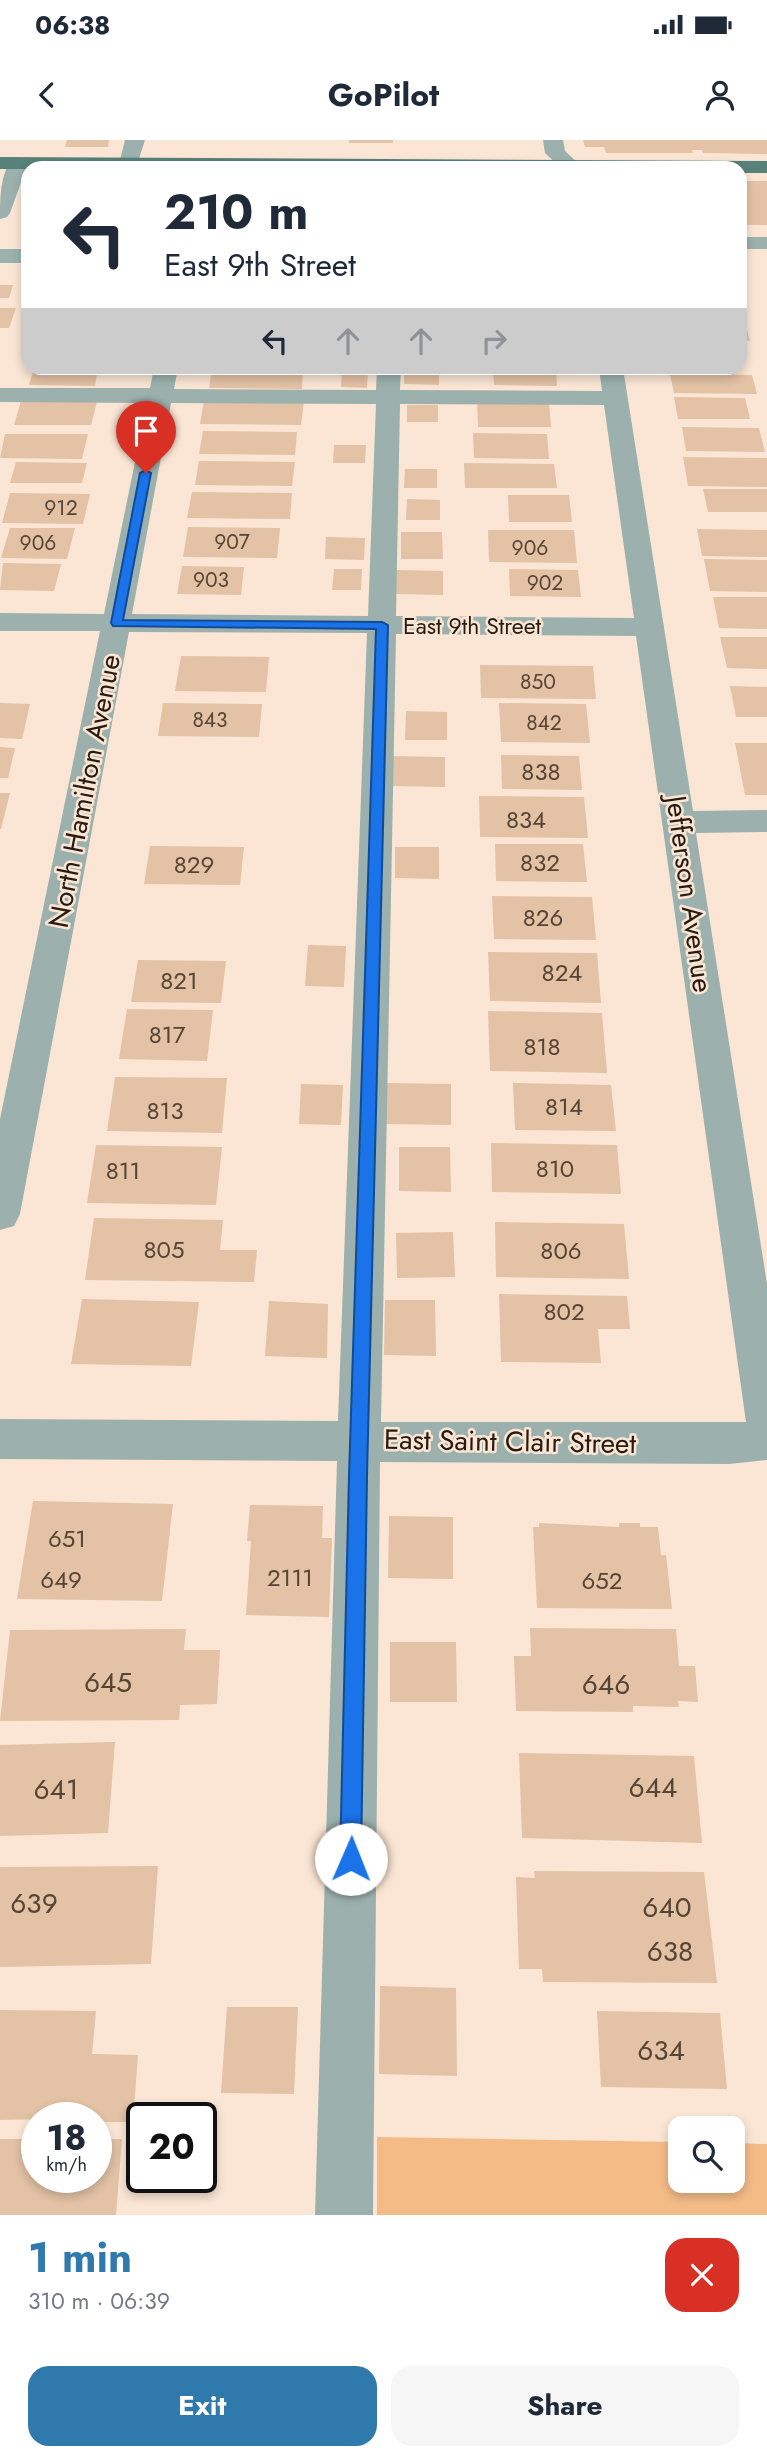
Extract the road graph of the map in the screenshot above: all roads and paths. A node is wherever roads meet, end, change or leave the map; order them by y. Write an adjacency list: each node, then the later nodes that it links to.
1 (135, 140): 3 (street)
2 (553, 140): 4 (street)
3 (130, 161)
4 (565, 161)
5 (9, 163): 8 (street)
6 (747, 167): 7 (main road)
7 (767, 167)
8 (0, 213)
9 (747, 243): 10 (street)
10 (767, 243)
11 (0, 256): 12 (street)
12 (21, 256)
13 (163, 382): 14 (street); 16 (street); 18 (street, North Hamilton Avenue)
14 (388, 382): 15 (street); 19 (street)
15 (613, 383): 20 (street, Jefferson Avenue)
16 (0, 394)
17 (0, 622): 18 (street, East 9th Street)
18 (117, 623): 19 (street, East 9th Street); 23 (street, North Hamilton Avenue)
19 (382, 625): 20 (street, East 9th Street); 26 (street)
20 (650, 627): 22 (street, Jefferson Avenue)
21 (767, 821): 22 (street)
22 (679, 822): 24 (street, Jefferson Avenue)
23 (0, 1214)
24 (767, 1421)
25 (0, 1439): 26 (street, East Saint Clair Street)
26 (359, 1440): 27 (street, East Saint Clair Street); 28 (street)
27 (767, 1440)
28 (344, 2215)

